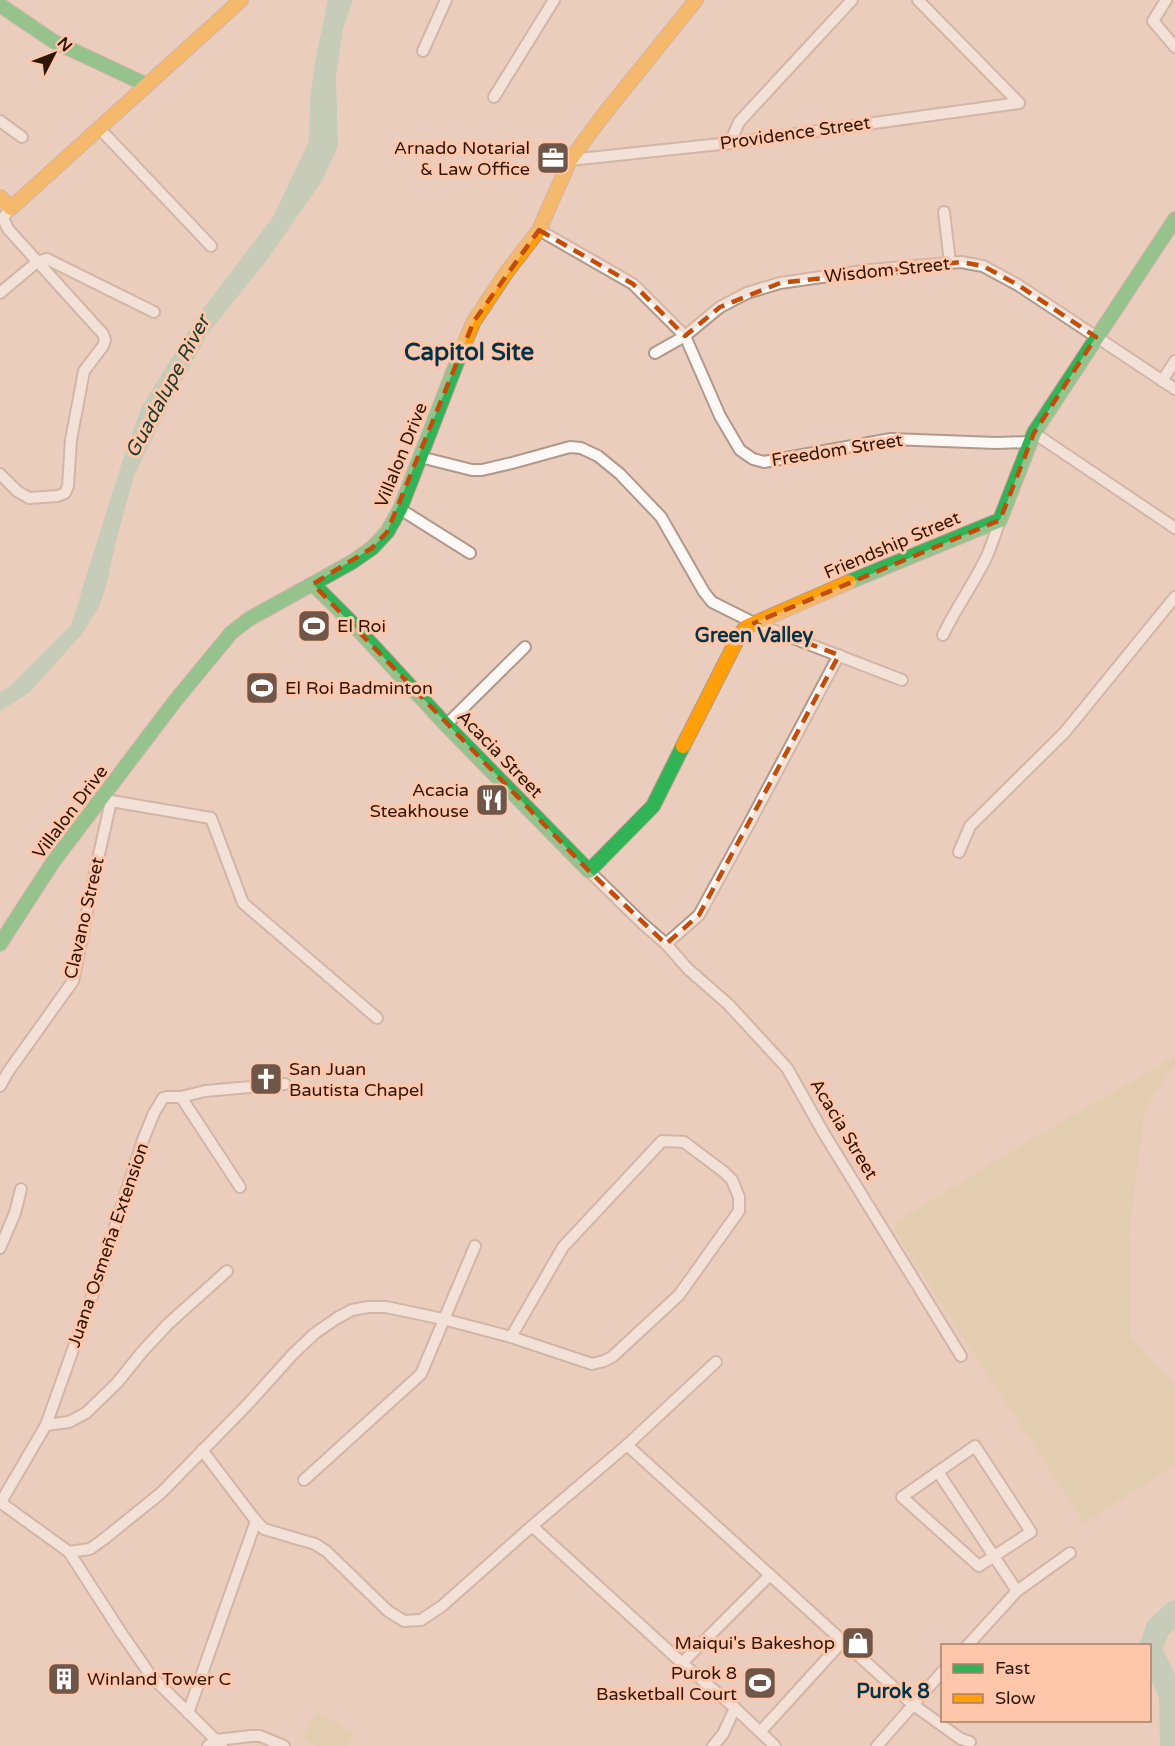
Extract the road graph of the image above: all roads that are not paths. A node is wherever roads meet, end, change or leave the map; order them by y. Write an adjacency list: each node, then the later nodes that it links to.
1 (241, 0): 11 (street)
2 (446, 0): 10 (street)
3 (554, 0): 12 (street)
4 (696, 0): 17 (street, Villalon Drive)
5 (852, 0): 16 (street)
6 (918, 0): 16 (street, Providence Street)
7 (1166, 0): 9 (street)
8 (0, 5): 11 (street)
9 (1175, 47)
10 (423, 51)
11 (147, 85): 14 (street)
12 (494, 97)
13 (0, 120): 15 (street)
14 (99, 128): 19 (street); 23 (street)
15 (22, 137)
16 (730, 143): 17 (street, Providence Street)
17 (570, 160): 22 (street, Villalon Drive)
18 (0, 197): 19 (street)
19 (11, 208): 24 (street)
20 (944, 212): 25 (street)
21 (1175, 219): 29 (street)
22 (539, 230): 28 (street, Freedom Street); 35 (street, Villalon Drive)
23 (211, 246)
24 (37, 262): 26 (street); 27 (street); 36 (street)
25 (950, 262): 28 (street, Wisdom Street); 29 (street, Wisdom Street)
26 (0, 293)
27 (154, 312)
28 (685, 336): 30 (street, Wisdom Street); 34 (street, Freedom Street)
29 (1096, 337): 32 (street, Wisdom Street); 34 (street)
30 (655, 353)
31 (1175, 361): 32 (street)
32 (1162, 381): 33 (street, Wisdom Street)
33 (1175, 389)
34 (1032, 438): 38 (street); 39 (street)
35 (420, 457): 37 (street, Villalon Drive); 43 (street)
36 (0, 474)
37 (400, 509): 40 (street); 41 (street, Villalon Drive)
38 (1000, 520): 43 (street, Friendship Street); 44 (street)
39 (1175, 528)
40 (470, 553)
41 (313, 584): 48 (street, Acacia Street); 49 (street, Villalon Drive)
42 (1175, 597): 50 (street)
43 (754, 623): 46 (street); 51 (street, Friendship Street)
44 (943, 635)
45 (525, 646): 48 (street)
46 (839, 656): 47 (street); 53 (street)
47 (902, 680)
48 (446, 724): 51 (street, Acacia Street)
49 (107, 799): 52 (street, Villalon Drive); 54 (street); 56 (street, Clavano Street)
50 (959, 852)
51 (590, 871): 53 (street, Acacia Street)
52 (0, 944)
53 (666, 944): 65 (street, Acacia Street)
54 (377, 1018)
55 (285, 1084): 57 (street, Juana Osmeña Extension)
56 (0, 1086)
57 (181, 1097): 58 (street); 67 (street, Juana Osmeña Extension)
58 (240, 1187)
59 (21, 1189): 61 (street)
60 (475, 1246): 63 (street)
61 (0, 1248)
62 (227, 1271): 67 (street)
63 (443, 1319): 64 (street); 69 (street); 71 (street)
64 (511, 1337): 64 (street)
65 (961, 1356)
66 (716, 1362): 68 (street)
67 (46, 1425): 72 (street, Juana Osmeña Extension)
68 (627, 1445): 74 (street); 78 (street)
69 (202, 1450): 73 (street); 75 (street)
70 (938, 1472): 77 (street); 77 (street); 77 (street)
71 (304, 1480)
72 (0, 1502): 75 (street)
73 (256, 1521): 74 (street); 86 (street)
74 (532, 1526): 82 (street)
75 (69, 1552): 86 (street)
76 (1070, 1553): 79 (street)
77 (994, 1557): 79 (street)
78 (770, 1575): 80 (street); 82 (street)
79 (1017, 1591): 81 (street)
80 (842, 1641): 84 (street); 87 (street)
81 (969, 1644)
82 (682, 1663): 85 (street)
83 (941, 1673): 84 (street)
84 (912, 1704): 88 (street); 93 (street)
85 (735, 1707): 87 (street); 91 (street)
86 (188, 1713): 89 (street)
87 (761, 1731): 92 (street)
88 (970, 1742)
89 (215, 1744): 90 (street)
90 (284, 1746)
91 (713, 1746)
92 (775, 1746)
93 (877, 1746)

